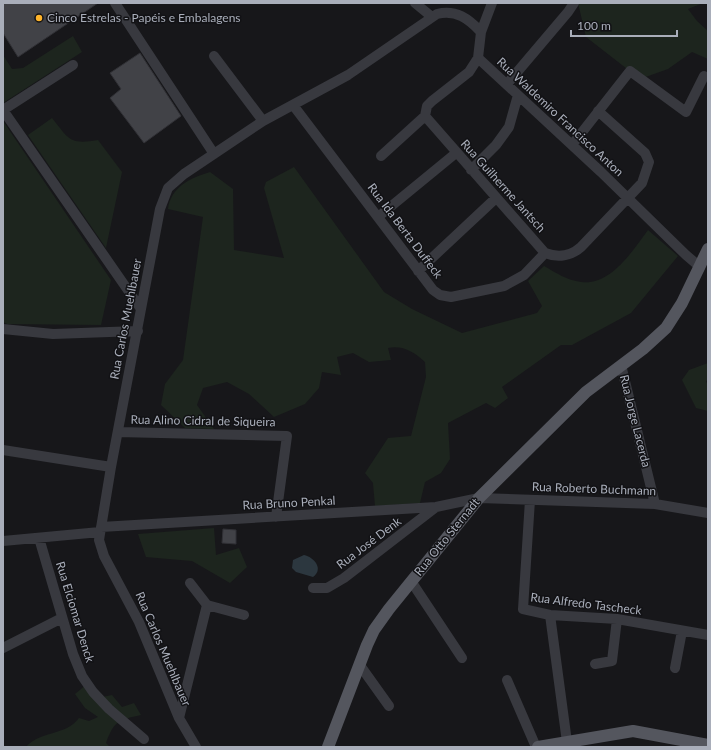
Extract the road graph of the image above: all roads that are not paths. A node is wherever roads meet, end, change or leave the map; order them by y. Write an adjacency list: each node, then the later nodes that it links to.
1 (115, 3): 5 (street)
2 (415, 3): 6 (street)
3 (492, 3): 7 (street, Rua Waldemiro Francisco Anton)
4 (574, 3): 12 (street)
5 (123, 7): 21 (street)
6 (432, 18): 7 (street); 14 (street, Rua Carlos Muehlbauer)
7 (481, 32): 9 (street, Rua Waldemiro Francisco Anton)
8 (214, 56): 18 (street)
9 (478, 58): 12 (street, Rua Waldemiro Francisco Anton); 17 (street)
10 (73, 65): 15 (street)
11 (704, 76): 16 (street)
12 (507, 84): 13 (street, Rua Waldemiro Francisco Anton)
13 (518, 95): 19 (street, Rua Waldemiro Francisco Anton); 23 (street)
14 (293, 105): 18 (street, Rua Carlos Muehlbauer); 26 (street, Rua Ida Berta Duffeck)
15 (3, 110): 31 (street)
16 (598, 111): 19 (street); 25 (street)
17 (425, 116): 20 (street, Rua Guilherme Jantsch); 22 (street)
18 (263, 121): 21 (street, Rua Carlos Muehlbauer)
19 (572, 145): 25 (street, Rua Waldemiro Francisco Anton)
20 (456, 153): 23 (street, Rua Guilherme Jantsch); 26 (street)
21 (214, 154): 31 (street, Rua Carlos Muehlbauer)
22 (381, 156)
23 (471, 170): 24 (street, Rua Guilherme Jantsch)
24 (496, 198): 28 (street, Rua Guilherme Jantsch); 30 (street)
25 (628, 198): 28 (street); 29 (street, Rua Waldemiro Francisco Anton)
26 (378, 217): 30 (street, Rua Ida Berta Duffeck)
27 (708, 249): 29 (main road, Rua Jorge Lacerda)
28 (545, 253): 30 (street, Rua Ida Berta Duffeck)
29 (700, 267): 34 (main road, Rua Jorge Lacerda)
30 (418, 270)
31 (142, 309): 33 (street, Rua Carlos Muehlbauer)
32 (3, 329): 33 (street)
33 (138, 330): 35 (street, Rua Carlos Muehlbauer)
34 (621, 365): 38 (main road, Rua Otto Sternadt); 40 (street, Rua Jorge Lacerda)
35 (118, 432): 37 (street, Rua Carlos Muehlbauer); 43 (street, Rua Alino Cidral de Siqueira)
36 (3, 450): 37 (street)
37 (111, 467): 44 (street, Rua Carlos Muehlbauer)
38 (479, 498): 39 (street, Rua Roberto Buchmann); 41 (street, Rua Bruno Penkal); 47 (main road, Rua Otto Sternadt)
39 (530, 500): 40 (street, Rua Roberto Buchmann); 52 (street, Rua Alfredo Tascheck)
40 (655, 504): 42 (street, Rua Roberto Buchmann)
41 (436, 507): 43 (street, Rua Bruno Penkal); 49 (street, Rua José Denk)
42 (708, 512)
43 (276, 517): 44 (street, Rua Bruno Penkal)
44 (100, 530): 45 (street, Rua Bruno Penkal); 64 (street, Rua Carlos Muehlbauer)
45 (39, 538): 46 (street, Rua Bruno Penkal); 53 (street, Rua Elciomar Denck)
46 (3, 542)
47 (411, 581): 58 (street); 59 (main road, Rua Otto Sternadt)
48 (190, 583): 50 (street)
49 (313, 588)
50 (207, 605): 51 (street); 64 (street)
51 (244, 615)
52 (550, 615): 54 (street, Rua Alfredo Tascheck); 66 (street)
53 (62, 618): 57 (street); 65 (street, Rua Elciomar Denck)
54 (617, 619): 55 (street, Rua Alfredo Tascheck); 60 (street)
55 (682, 631): 56 (street, Rua Alfredo Tascheck); 61 (street)
56 (708, 635)
57 (3, 648)
58 (462, 658)
59 (359, 664): 63 (street); 69 (main road, Rua Otto Sternadt)
60 (595, 664)
61 (675, 668)
62 (507, 680): 70 (street)
63 (389, 706)
64 (179, 718): 68 (street, Rua Carlos Muehlbauer)
65 (144, 739)
66 (567, 742): 67 (main road); 70 (main road)
67 (708, 745)
68 (196, 747)
69 (328, 747)
70 (537, 747)

